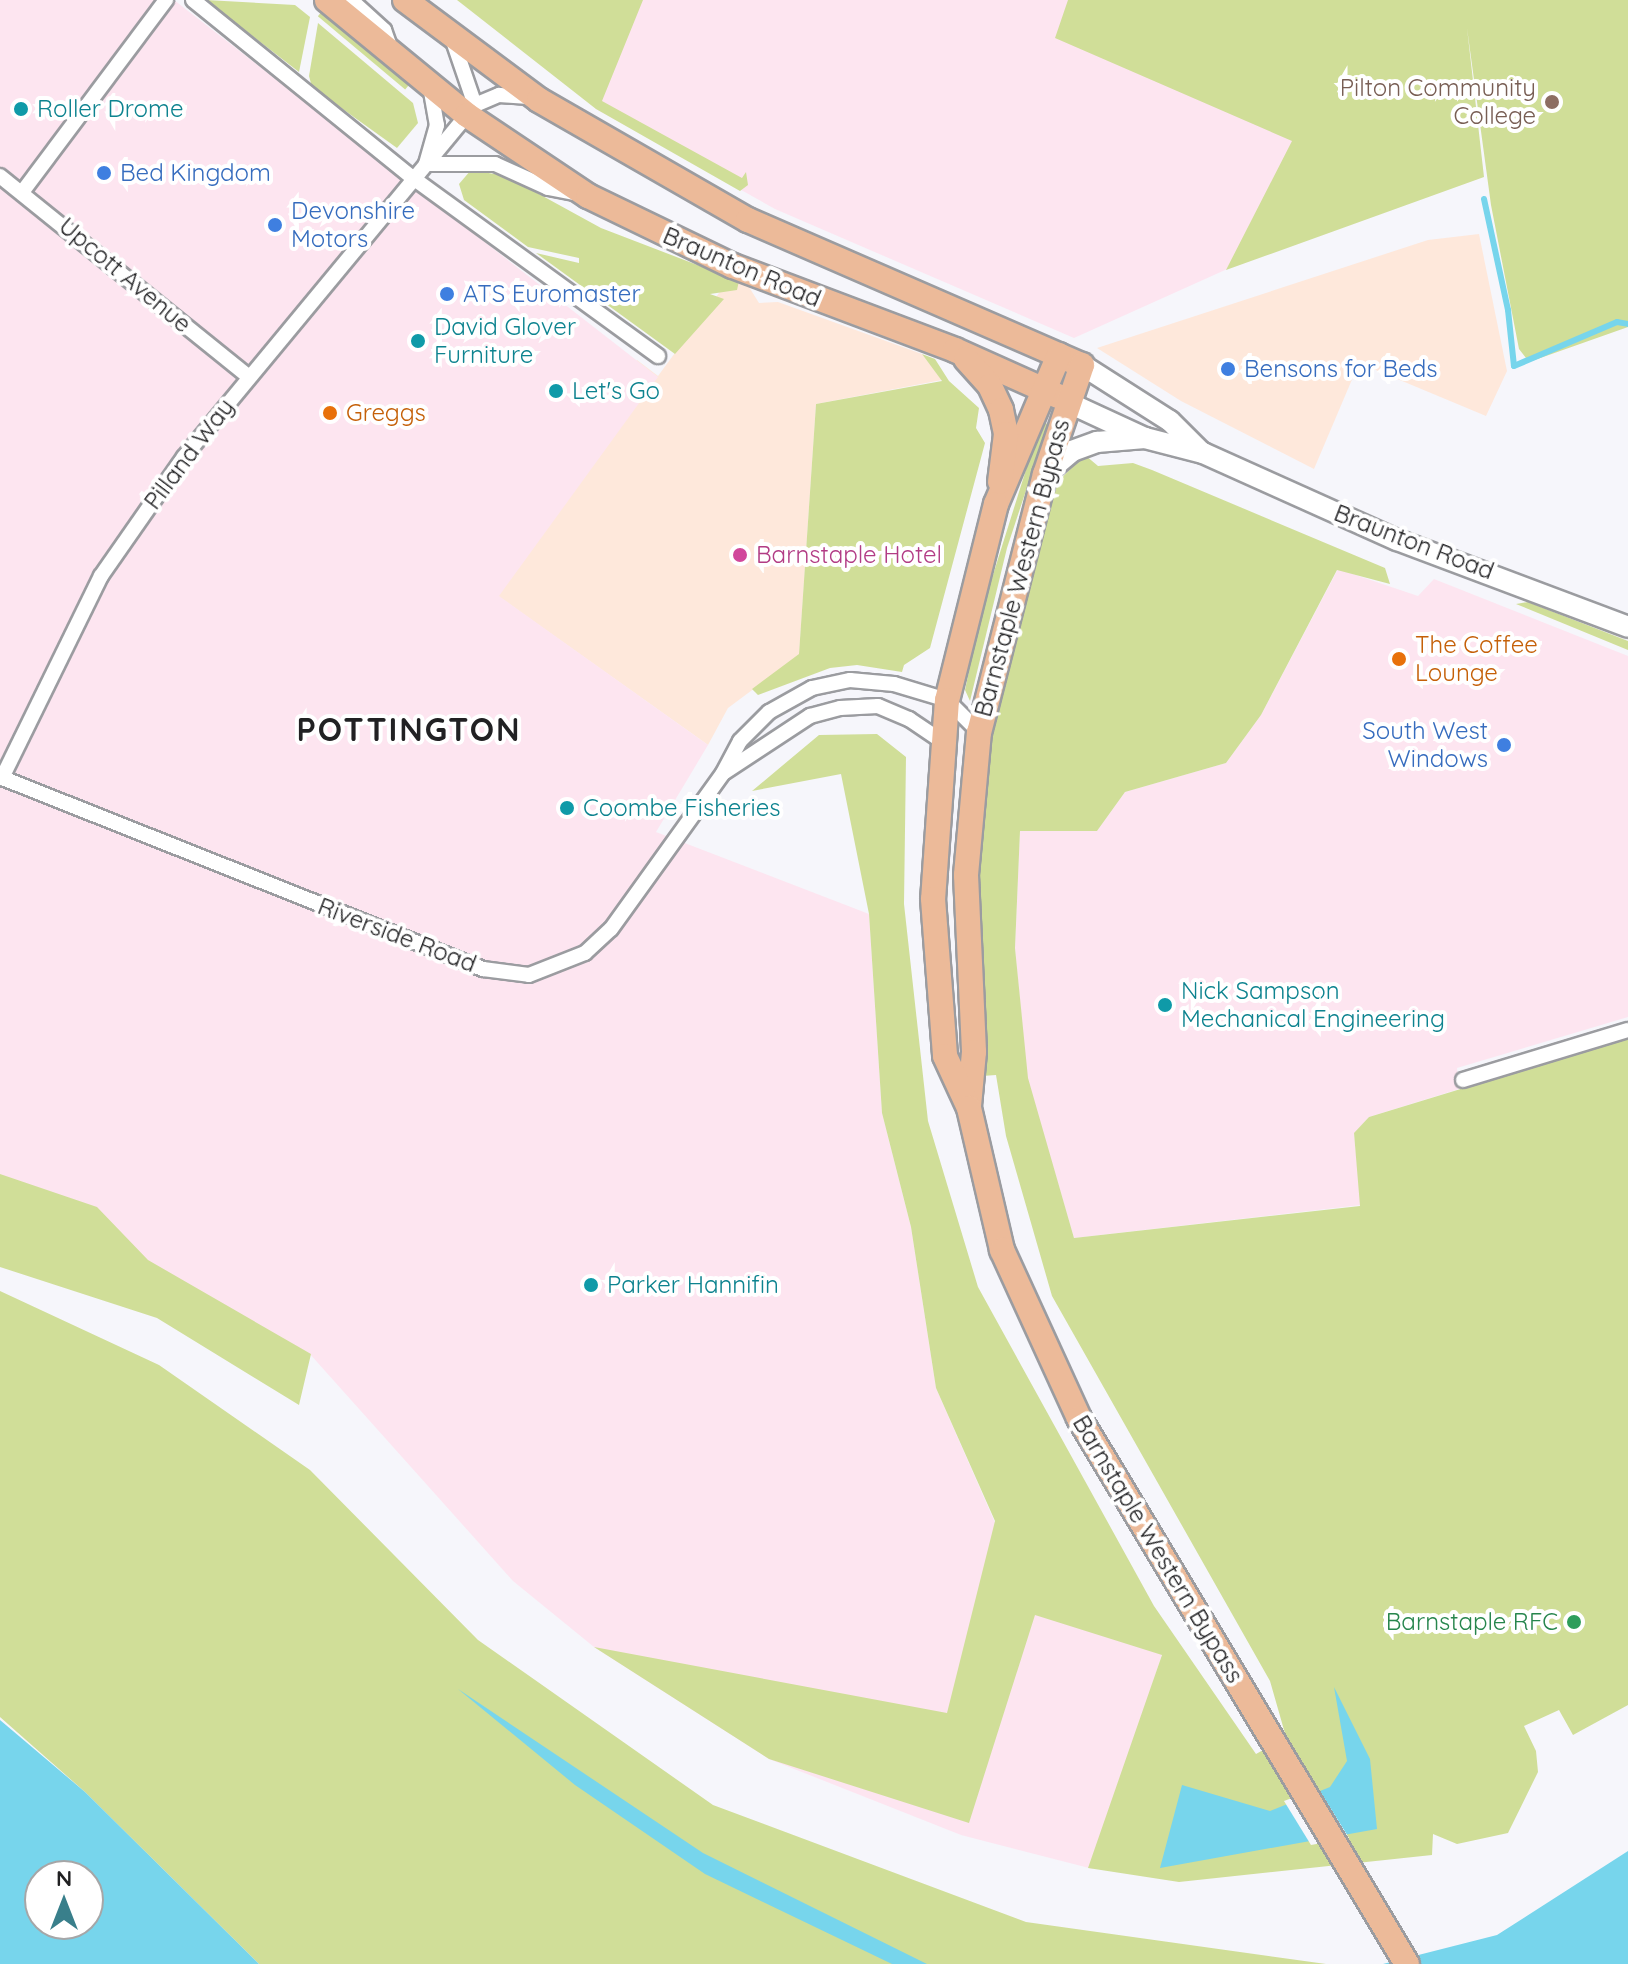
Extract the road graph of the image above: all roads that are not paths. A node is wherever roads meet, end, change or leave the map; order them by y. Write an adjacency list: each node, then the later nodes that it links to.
1 (166, 0): 14 (street)
2 (193, 0): 13 (street)
3 (327, 0): 7 (main road, Braunton Road)
4 (351, 0): 7 (street)
5 (405, 0): 6 (main road, Braunton Road)
6 (451, 36): 9 (main road, Braunton Road); 10 (street)
7 (394, 56): 8 (main road, Braunton Road)
8 (430, 86): 10 (main road, Braunton Road); 11 (street, Pilland Way)
9 (539, 100): 10 (street); 17 (main road, Braunton Road)
10 (471, 110): 11 (street, Pilland Way); 15 (main road, Braunton Road)
11 (426, 164): 13 (street, Pilland Way); 15 (street)
12 (0, 176): 14 (street, Upcott Avenue)
13 (413, 178): 18 (street); 20 (street, Pilland Way)
14 (23, 191): 20 (street, Upcott Avenue)
15 (588, 196): 16 (main road, Braunton Road)
16 (955, 350): 21 (main road, Braunton Road); 26 (main road)
17 (1059, 355): 19 (main road, Braunton Road); 21 (main road, Barnstaple Western Bypass)
18 (658, 356)
19 (1082, 365): 22 (main road, Barnstaple Western Bypass); 24 (main road, Braunton Road)
20 (248, 376): 32 (street, Pilland Way)
21 (1046, 388): 22 (main road, Braunton Road); 26 (main road, Barnstaple Western Bypass)
22 (1067, 402): 23 (main road, Braunton Road); 25 (main road, Barnstaple Western Bypass)
23 (1145, 438): 24 (main road, Braunton Road); 25 (main road)
24 (1203, 453): 27 (main road, Braunton Road)
25 (1045, 474): 29 (main road, Barnstaple Western Bypass)
26 (996, 504): 28 (main road, Barnstaple Western Bypass)
27 (1628, 627)
28 (947, 700): 29 (street, Riverside Road); 30 (main road, Barnstaple Western Bypass); 31 (street, Riverside Road)
29 (979, 732): 35 (main road, Barnstaple Western Bypass)
30 (942, 741): 31 (street, Riverside Road); 35 (main road, Barnstaple Western Bypass)
31 (723, 773): 32 (street, Riverside Road)
32 (1, 778)
33 (1628, 1030): 34 (street)
34 (1463, 1080)
35 (969, 1108): 36 (main road, Barnstaple Western Bypass)
36 (1407, 1964)

